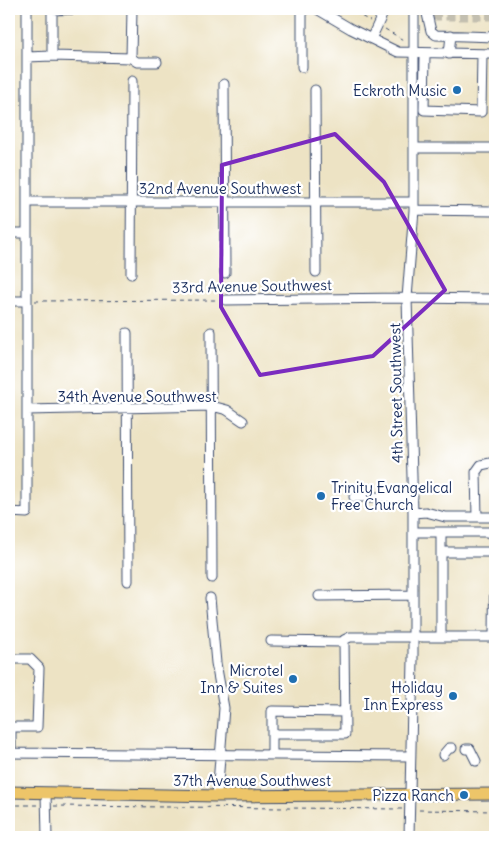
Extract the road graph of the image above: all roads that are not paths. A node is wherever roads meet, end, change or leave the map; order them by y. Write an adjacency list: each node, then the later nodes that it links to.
1 (27, 9): 17 (street)
2 (84, 9): 16 (street)
3 (132, 9): 18 (street)
4 (302, 9): 20 (street)
5 (317, 9): 10 (street)
6 (384, 9): 10 (street)
7 (415, 9): 8 (street); 11 (street, 4th Street Southwest)
8 (451, 35): 9 (street); 13 (street)
9 (495, 37)
10 (371, 40): 11 (street)
11 (414, 54): 12 (street); 24 (street, 4th Street Southwest)
12 (425, 54): 13 (street); 14 (street)
13 (449, 54): 14 (street)
14 (482, 54): 15 (street)
15 (495, 54)
16 (52, 56): 17 (street); 18 (street)
17 (27, 57): 26 (street)
18 (132, 58): 19 (street)
19 (158, 62)
20 (302, 67)
21 (132, 81): 27 (street)
22 (224, 84): 28 (street)
23 (316, 90): 29 (street)
24 (414, 148): 25 (street); 30 (street, 4th Street Southwest)
25 (495, 148)
26 (27, 202): 27 (street, 32nd Avenue Southwest); 33 (street)
27 (132, 202): 28 (street, 32nd Avenue Southwest); 36 (street)
28 (225, 202): 29 (street, 32nd Avenue Southwest); 35 (street)
29 (316, 202): 30 (street, 32nd Avenue Southwest); 34 (street)
30 (414, 206): 31 (street, 32nd Avenue Southwest); 37 (street, 4th Street Southwest)
31 (495, 211)
32 (9, 233): 33 (street)
33 (26, 233): 41 (street)
34 (316, 272)
35 (225, 273)
36 (131, 274)
37 (407, 298): 38 (street, 33rd Avenue Southwest); 40 (street, 33rd Avenue Southwest); 50 (street, 4th Street Southwest)
38 (495, 299)
39 (9, 300): 41 (street)
40 (226, 300)
41 (26, 301): 46 (street)
42 (211, 332): 44 (street)
43 (128, 333): 45 (street)
44 (212, 406): 45 (street, 34th Avenue Southwest); 47 (street, 34th Avenue Southwest); 59 (street)
45 (129, 408): 46 (street, 34th Avenue Southwest); 60 (street)
46 (27, 410): 51 (street)
47 (243, 421)
48 (495, 462): 53 (street)
49 (354, 497): 50 (street)
50 (413, 497): 52 (street, 4th Street Southwest)
51 (9, 512)
52 (413, 513): 53 (street); 55 (street, 4th Street Southwest)
53 (477, 517): 54 (street)
54 (495, 517)
55 (413, 532): 56 (street); 61 (street, 4th Street Southwest)
56 (441, 532): 57 (street); 58 (street)
57 (441, 552): 58 (street); 65 (street)
58 (494, 552): 66 (street)
59 (212, 578)
60 (128, 581)
61 (413, 595): 62 (street); 64 (street, 4th Street Southwest)
62 (319, 596)
63 (210, 598): 76 (street)
64 (413, 637): 65 (street); 68 (street); 79 (street, 4th Street Southwest)
65 (441, 637): 66 (street)
66 (495, 637)
67 (271, 641): 68 (street)
68 (344, 642): 70 (street)
69 (9, 659): 71 (street)
70 (345, 712): 72 (street); 72 (street)
71 (10, 727): 75 (street)
72 (272, 734): 77 (street)
73 (452, 748): 78 (street)
74 (466, 749): 80 (street)
75 (10, 753): 76 (street)
76 (219, 754): 77 (street); 85 (street)
77 (272, 755): 79 (street)
78 (443, 755)
79 (410, 756): 84 (street, 4th Street Southwest)
80 (476, 762)
81 (9, 792): 82 (main road, 37th Avenue Southwest)
82 (46, 793): 85 (main road, 37th Avenue Southwest); 86 (street)
83 (495, 794): 84 (main road, 37th Avenue Southwest)
84 (409, 795): 85 (main road, 37th Avenue Southwest); 87 (street, 4th Street Southwest)
85 (217, 796)
86 (47, 837)
87 (409, 837)

